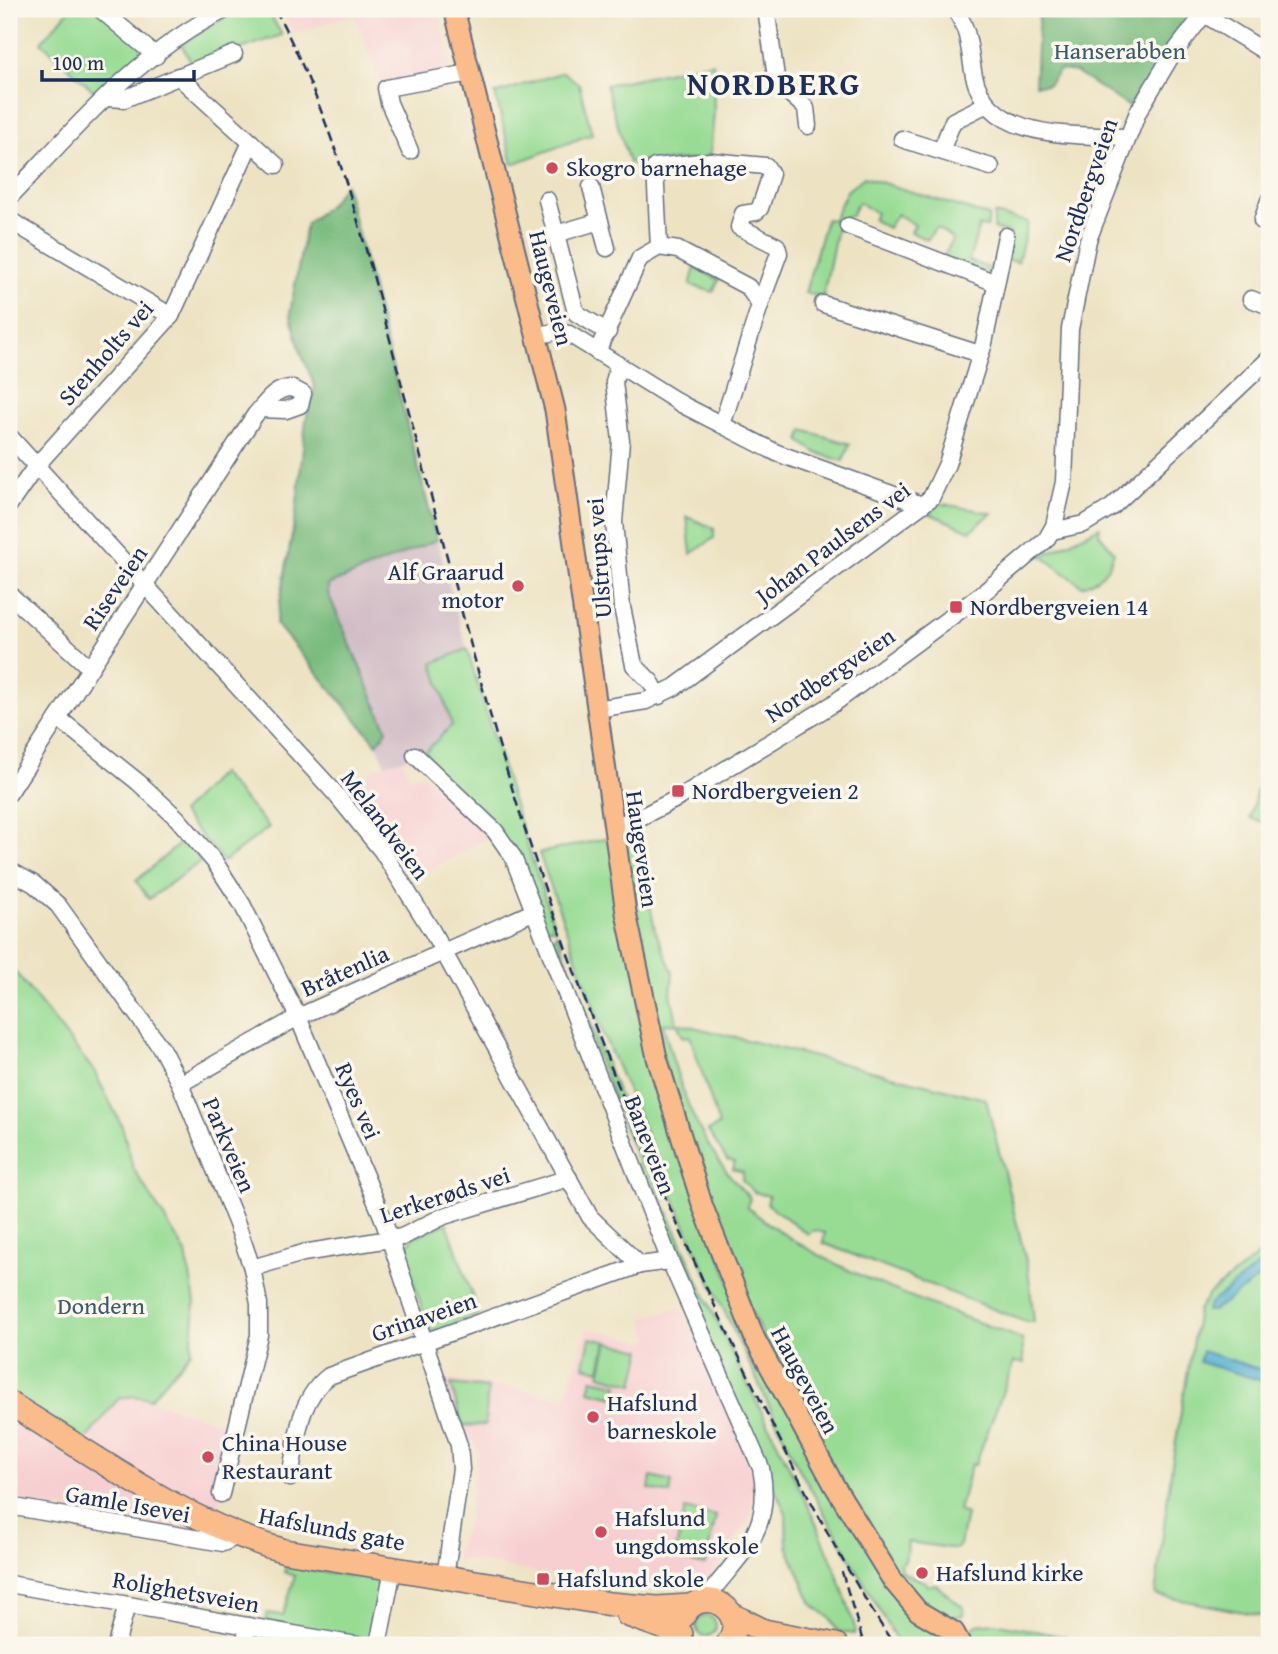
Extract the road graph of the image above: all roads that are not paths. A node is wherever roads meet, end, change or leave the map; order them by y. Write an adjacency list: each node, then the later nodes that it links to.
1 (100, 9): 9 (street)
2 (228, 9): 9 (street)
3 (454, 9): 10 (main road, Haugeveien)
4 (766, 9): 14 (street)
5 (954, 9): 13 (street)
6 (1206, 12): 8 (street); 15 (street, Nordbergveien)
7 (234, 54): 11 (street)
8 (1269, 54)
9 (156, 56): 12 (street)
10 (470, 73): 18 (street); 41 (main road, Haugeveien)
11 (178, 76): 12 (street); 17 (street)
12 (108, 98): 23 (street)
13 (987, 104): 15 (street); 19 (street)
14 (808, 126)
15 (1127, 137): 52 (street, Nordbergveien)
16 (902, 139): 19 (street)
17 (251, 142): 20 (street); 39 (street, Stenholts vei)
18 (410, 151)
19 (941, 151): 21 (street)
20 (276, 165)
21 (991, 167)
22 (591, 187): 27 (street)
23 (9, 198)
24 (547, 200): 30 (street)
25 (1269, 201): 28 (street)
26 (9, 220): 39 (street)
27 (600, 221): 30 (street); 33 (street)
28 (1262, 221)
29 (848, 226): 34 (street)
30 (556, 234): 40 (street)
31 (1006, 236): 34 (street, Johan Paulsens vei)
32 (659, 247): 37 (street); 37 (street); 40 (street)
33 (607, 248)
34 (996, 283): 43 (street, Johan Paulsens vei)
35 (1251, 299): 38 (street)
36 (823, 304): 43 (street)
37 (760, 305): 47 (street)
38 (1269, 306)
39 (171, 316): 49 (street, Stenholts vei)
40 (608, 332): 42 (street)
41 (538, 335): 42 (street); 57 (main road, Haugeveien)
42 (597, 352): 45 (street)
43 (980, 354): 51 (street, Johan Paulsens vei)
44 (1269, 359): 52 (street)
45 (618, 366): 47 (street); 56 (street, Ulstrups vei)
46 (260, 409): 53 (street, Riseveien)
47 (722, 425): 51 (street)
48 (9, 436): 49 (street, Melandveien)
49 (36, 466): 50 (street, Stenholts vei); 53 (street, Melandveien)
50 (9, 505)
51 (922, 505): 56 (street, Johan Paulsens vei)
52 (1052, 531): 61 (street, Nordbergveien)
53 (144, 585): 55 (street, Riseveien); 64 (street, Melandveien)
54 (9, 594): 55 (street)
55 (89, 667): 58 (street, Riseveien)
56 (659, 696): 57 (street, Johan Paulsens vei)
57 (597, 709): 61 (main road, Haugeveien)
58 (58, 718): 60 (street, Riseveien); 65 (street, Ryes vei)
59 (415, 755): 63 (street, Baneveien)
60 (9, 793)
61 (613, 826): 85 (main road, Haugeveien)
62 (9, 870): 66 (street, Parkveien)
63 (535, 911): 64 (street, Bråtenlia); 69 (street, Baneveien)
64 (445, 954): 65 (street, Bråtenlia); 67 (street, Melandveien)
65 (298, 1017): 66 (street, Bråtenlia); 68 (street, Ryes vei)
66 (180, 1084): 71 (street, Parkveien)
67 (569, 1178): 68 (street, Lerkerøds vei); 70 (street, Melandveien)
68 (390, 1240): 71 (street, Lerkerøds vei); 72 (street, Ryes vei)
69 (670, 1261): 70 (street); 83 (street, Baneveien)
70 (640, 1265): 72 (street, Grinaveien)
71 (252, 1268): 75 (street, Parkveien)
72 (424, 1340): 74 (street, Grinaveien); 79 (street, Ryes vei)
73 (9, 1403): 77 (highway, Hafslunds gate)
74 (290, 1478)
75 (221, 1494)
76 (9, 1506): 77 (street, Gamle Isevei)
77 (230, 1540): 78 (highway, Hafslunds gate)
78 (393, 1569): 79 (highway, Hafslunds gate); 90 (street)
79 (444, 1577): 81 (highway, Hafslunds gate)
80 (9, 1584): 82 (street, Rolighetsveien)
81 (554, 1597): 83 (highway, Hafslunds gate); 86 (highway, Hafslunds gate)
82 (127, 1605): 84 (street, Rolighetsveien); 87 (street)
83 (713, 1607): 86 (highway); 91 (highway); 92 (highway, Hafslunds gate)
84 (248, 1626): 88 (street); 89 (street, Rolighetsveien)
85 (948, 1637): 93 (main road, Haugeveien)
86 (685, 1640)
87 (116, 1645)
88 (244, 1645)
89 (356, 1645)
90 (378, 1645)
91 (728, 1645): 92 (highway, Hafslunds gate)
92 (832, 1645)
93 (961, 1645)

